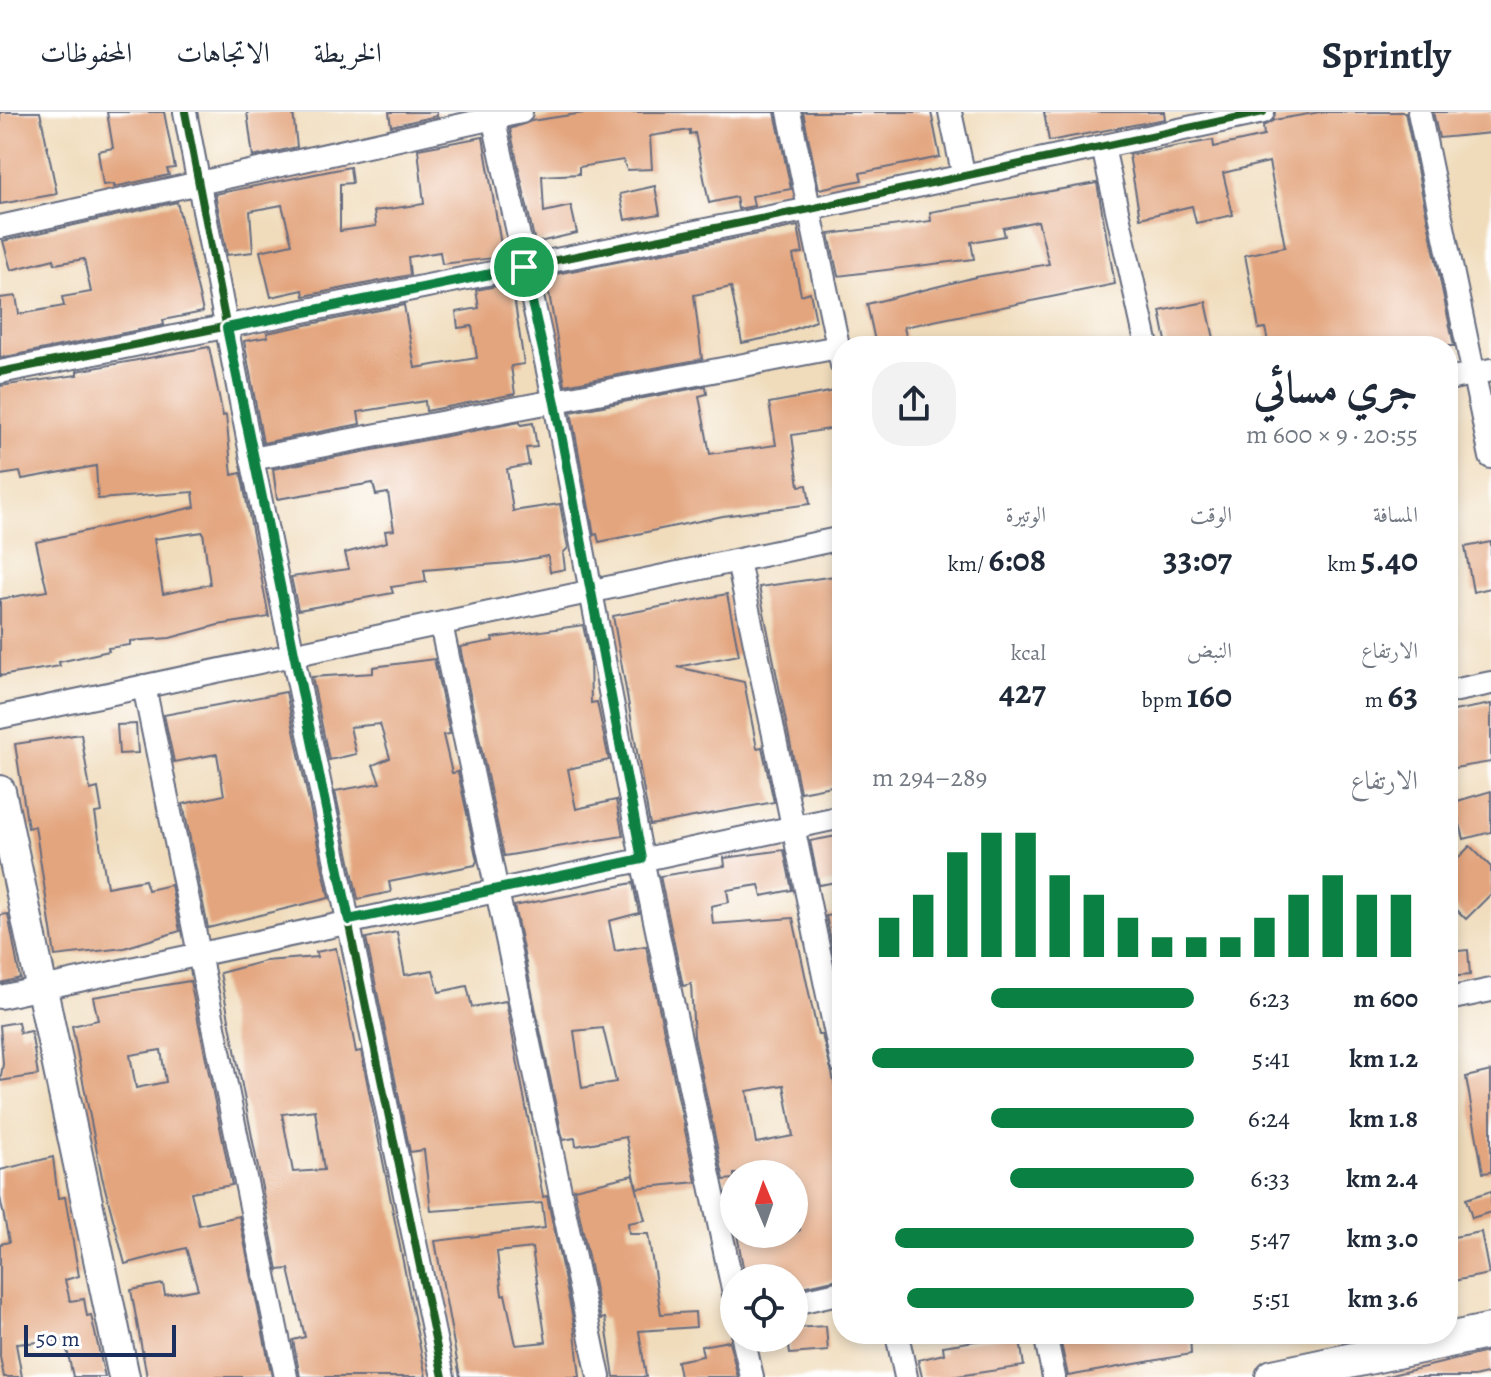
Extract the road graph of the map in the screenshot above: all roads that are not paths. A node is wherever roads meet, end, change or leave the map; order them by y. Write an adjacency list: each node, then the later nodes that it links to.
1 (185, 112): 10 (street)
2 (521, 112): 7 (street)
3 (789, 112): 11 (street)
4 (950, 112): 9 (street)
5 (1263, 112): 8 (street)
6 (1419, 112): 19 (street)
7 (493, 115): 10 (street); 13 (street)
8 (1103, 147): 9 (street); 16 (street)
9 (964, 177): 11 (street)
10 (199, 184): 12 (street); 14 (street)
11 (810, 209): 13 (street); 15 (street)
12 (0, 227)
13 (524, 267): 14 (street); 21 (street)
14 (227, 328): 18 (street); 23 (street)
15 (836, 336)
16 (1145, 336)
17 (832, 357): 21 (street)
18 (0, 372)
19 (1482, 372): 20 (street); 22 (street)
20 (1458, 377)
21 (555, 403): 23 (street); 26 (street)
22 (1491, 457)
23 (252, 459): 28 (street)
24 (832, 540): 25 (street)
25 (738, 561): 26 (street); 35 (street)
26 (589, 594): 27 (street); 36 (street)
27 (441, 624): 28 (street); 37 (street)
28 (293, 655): 30 (street); 38 (street)
29 (1491, 683): 31 (street)
30 (144, 686): 32 (street); 39 (street)
31 (1458, 690)
32 (0, 717)
33 (0, 791): 40 (street)
34 (832, 819): 35 (street)
35 (794, 827): 36 (street); 44 (street)
36 (642, 859): 37 (street); 45 (street)
37 (495, 889): 38 (street); 58 (street)
38 (349, 920): 39 (street); 57 (street)
39 (200, 951): 40 (street); 56 (street)
40 (41, 987): 42 (street); 55 (street)
41 (1491, 990): 43 (street)
42 (0, 997)
43 (1458, 997)
44 (832, 1014)
45 (728, 1264)
46 (832, 1294): 47 (street)
47 (808, 1300)
48 (1491, 1331): 49 (main road)
49 (1458, 1342)
50 (899, 1344): 60 (street)
51 (1047, 1344): 61 (street)
52 (1450, 1344): 54 (main road)
53 (746, 1352): 59 (street)
54 (1378, 1367): 62 (main road)
55 (124, 1377)
56 (286, 1377)
57 (443, 1377)
58 (599, 1377)
59 (752, 1377)
60 (906, 1377)
61 (1054, 1377)
62 (1273, 1377)

